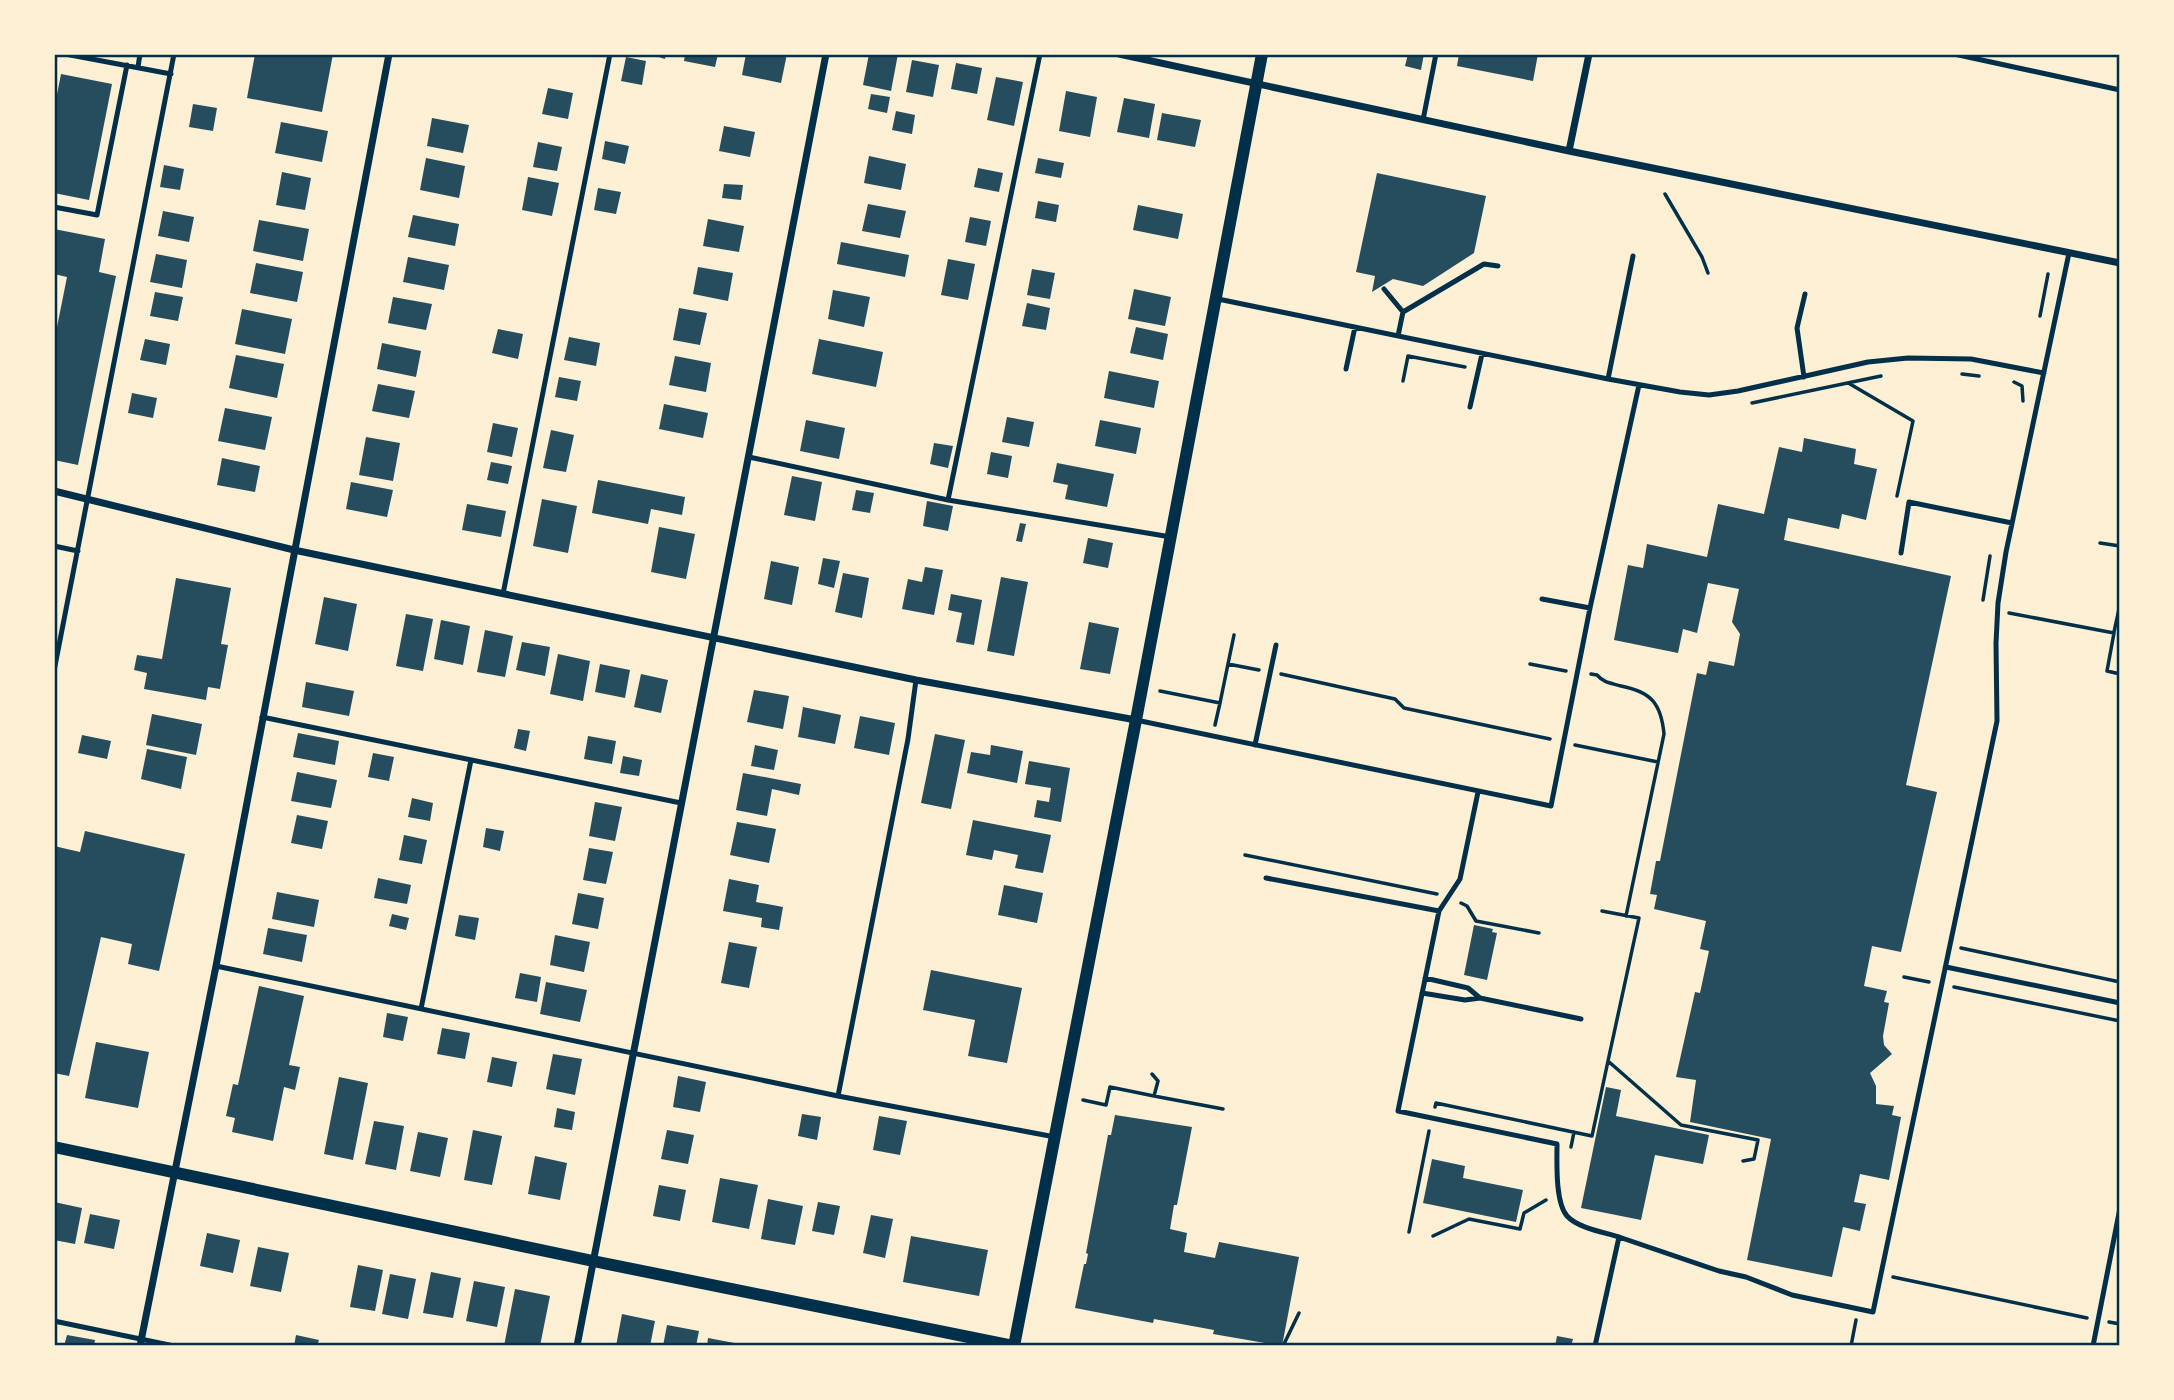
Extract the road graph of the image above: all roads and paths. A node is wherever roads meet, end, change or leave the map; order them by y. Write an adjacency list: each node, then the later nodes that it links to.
1 (65, 54): 13 (lane)
2 (140, 54): 14 (lane)
3 (174, 54): 15 (lane)
4 (389, 54): 65 (street)
5 (610, 54): 68 (lane)
6 (826, 54): 54 (street)
7 (1040, 54): 57 (lane)
8 (1119, 54): 16 (street)
9 (1262, 54): 16 (street)
10 (1436, 54): 18 (lane)
11 (1589, 54): 19 (street)
12 (1954, 54): 17 (lane)
13 (127, 65): 14 (lane); 21 (lane)
14 (138, 67): 15 (lane)
15 (171, 74): 56 (lane)
16 (1256, 84): 18 (street); 30 (street)
17 (2120, 90)
18 (1423, 120): 19 (street)
19 (1569, 151): 22 (street)
20 (1665, 194): 26 (path)
21 (54, 207)
22 (2069, 253): 24 (street); 40 (lane)
23 (1633, 256): 45 (lane)
24 (2120, 264)
25 (1498, 266): 31 (lane)
26 (1708, 273)
27 (2048, 274): 33 (path)
28 (1384, 289): 31 (lane)
29 (1805, 294): 44 (lane)
30 (1216, 299): 32 (lane); 61 (street)
31 (1404, 312): 34 (lane)
32 (1355, 327): 34 (lane); 36 (lane)
33 (2038, 329)
34 (1398, 336): 35 (lane)
35 (1482, 354): 37 (lane); 45 (lane)
36 (1346, 369)
37 (1478, 370): 47 (path); 52 (lane)
38 (2030, 370): 39 (lane); 40 (lane); 50 (path)
39 (1830, 371): 44 (lane); 48 (path)
40 (2044, 373): 60 (lane)
41 (1892, 374): 48 (path)
42 (1961, 374): 43 (path)
43 (1981, 376)
44 (1804, 377): 49 (lane)
45 (1608, 379): 49 (lane)
46 (2003, 380): 50 (path)
47 (1403, 381)
48 (1849, 383): 51 (path); 58 (path)
49 (1639, 385): 71 (lane)
50 (2022, 386): 53 (path)
51 (1746, 404)
52 (1471, 407)
53 (2020, 413)
54 (749, 457): 57 (lane); 75 (street)
55 (54, 491): 56 (street)
56 (88, 498): 65 (street); 66 (lane)
57 (948, 500): 61 (lane)
58 (1909, 502): 59 (lane); 67 (lane)
59 (1997, 520): 60 (lane); 72 (path)
60 (2012, 523): 72 (lane)
61 (1171, 537): 87 (street)
62 (2100, 543): 64 (path)
63 (54, 546): 66 (lane)
64 (2120, 546)
65 (294, 550): 68 (street); 86 (street)
66 (78, 551): 79 (lane)
67 (1900, 553)
68 (503, 594): 75 (street)
69 (1542, 599): 71 (lane)
70 (2120, 604): 73 (path)
71 (1590, 608): 81 (lane)
72 (1998, 611): 73 (path); 99 (lane)
73 (2114, 633): 82 (path)
74 (1234, 635): 77 (path)
75 (713, 638): 83 (street); 94 (street)
76 (1276, 645): 80 (lane)
77 (1228, 664): 80 (path); 85 (path)
78 (1530, 664): 81 (path)
79 (54, 671)
80 (1270, 672): 89 (path); 90 (lane)
81 (1577, 673): 89 (lane); 92 (path)
82 (2120, 674)
83 (916, 680): 87 (street); 114 (lane)
84 (1160, 691): 85 (path)
85 (1220, 703): 88 (path)
86 (262, 717): 91 (lane); 100 (street)
87 (1136, 720): 88 (lane); 119 (street)
88 (1212, 736): 90 (lane)
89 (1563, 742): 92 (path); 93 (lane)
90 (1255, 745): 93 (lane)
91 (471, 760): 94 (lane); 109 (lane)
92 (1658, 762): 98 (path)
93 (1478, 792): 96 (lane)
94 (681, 803): 112 (street)
95 (1266, 878): 96 (lane)
96 (1438, 911): 103 (lane)
97 (1602, 911): 98 (path)
98 (1626, 916): 122 (path)
99 (1950, 946): 101 (lane); 104 (path)
100 (216, 966): 109 (lane); 123 (street)
101 (1946, 967): 105 (lane); 108 (lane)
102 (1904, 976): 105 (path)
103 (1425, 978): 106 (lane); 107 (lane)
104 (2120, 982)
105 (1943, 984): 111 (path); 129 (lane)
106 (1422, 993): 107 (lane); 124 (lane)
107 (1480, 998): 110 (lane)
108 (2120, 1003)
109 (421, 1009): 112 (lane)
110 (1581, 1019)
111 (2120, 1021)
112 (632, 1053): 114 (lane); 128 (street)
113 (1152, 1074): 115 (path)
114 (838, 1096): 119 (lane)
115 (1154, 1096): 116 (path); 117 (path)
116 (1083, 1100)
117 (1223, 1109)
118 (1574, 1132): 121 (path)
119 (1055, 1137): 138 (street)
120 (54, 1147): 123 (street)
121 (1569, 1158)
122 (1743, 1161)
123 (175, 1172): 128 (street); 135 (street)
124 (1559, 1192): 126 (path); 127 (lane)
125 (2120, 1208): 132 (lane)
126 (1433, 1236)
127 (1619, 1237): 130 (lane); 140 (lane)
128 (593, 1261): 137 (street); 138 (street)
129 (1881, 1275): 130 (lane); 132 (path)
130 (1858, 1309): 141 (path)
131 (1299, 1313): 139 (path)
132 (2098, 1320): 134 (path); 142 (lane)
133 (54, 1321): 135 (lane)
134 (2120, 1324)
135 (141, 1342): 136 (lane)
136 (174, 1346)
137 (577, 1346)
138 (1014, 1346)
139 (1283, 1346)
140 (1595, 1346)
141 (1851, 1346)
142 (2092, 1346)

